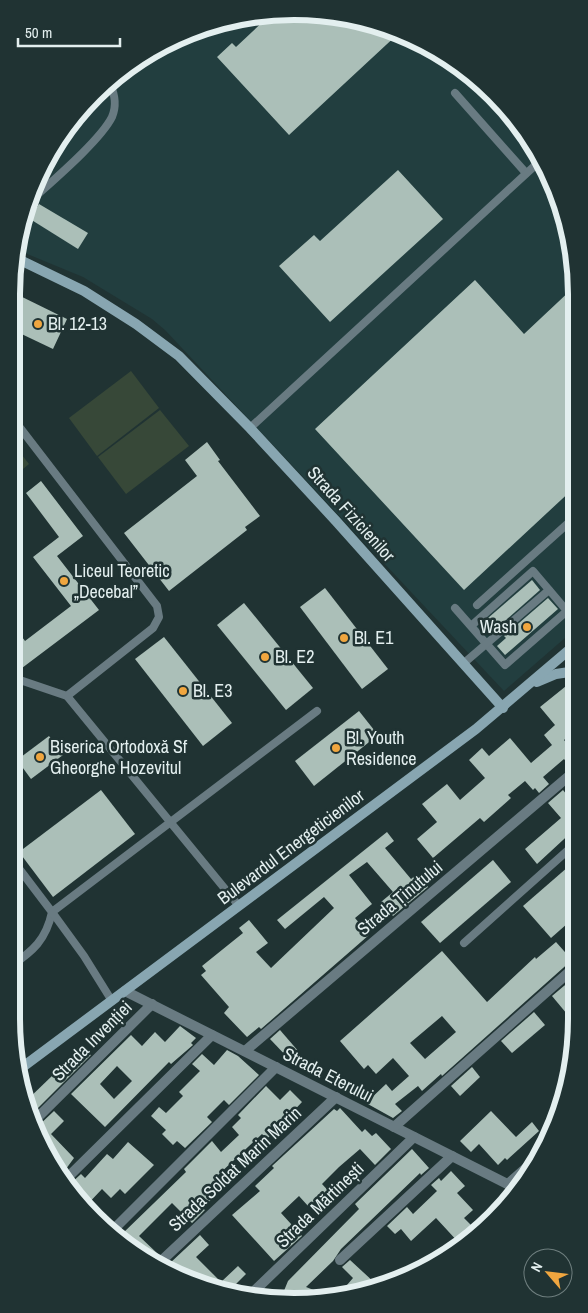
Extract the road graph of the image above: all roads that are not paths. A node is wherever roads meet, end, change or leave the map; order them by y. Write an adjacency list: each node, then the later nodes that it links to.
1 (112, 89): 5 (lane)
2 (455, 94): 4 (lane)
3 (536, 165): 4 (lane)
4 (526, 174): 8 (lane)
5 (39, 194)
6 (22, 261): 8 (street, Strada Fizicienilor)
7 (20, 428): 20 (lane)
8 (250, 428): 16 (street, Strada Fizicienilor)
9 (568, 523): 11 (lane)
10 (548, 590): 13 (lane); 14 (lane); 14 (lane)
11 (477, 605)
12 (455, 608): 13 (lane)
13 (471, 626): 14 (lane)
14 (486, 644): 16 (lane)
15 (568, 651): 19 (street, Bulevardul Energeticienilor)
16 (464, 663): 21 (street, Strada Fizicienilor)
17 (568, 672): 19 (street)
18 (20, 680): 20 (lane)
19 (532, 684): 21 (street, Bulevardul Energeticienilor)
20 (67, 696): 24 (lane)
21 (502, 708): 27 (street, Bulevardul Energeticienilor)
22 (317, 711): 24 (lane)
23 (568, 777): 36 (street, Strada Ținutului)
24 (171, 823): 27 (lane); 28 (lane)
25 (568, 850): 29 (lane)
26 (20, 870): 28 (lane)
27 (238, 906): 32 (street, Bulevardul Energeticienilor)
28 (52, 912): 30 (lane); 33 (lane)
29 (464, 943)
30 (20, 960)
31 (568, 973): 41 (street)
32 (125, 991): 33 (street, Bulevardul Energeticienilor); 34 (street, Strada Eterului)
33 (112, 1001): 37 (street, Bulevardul Energeticienilor)
34 (152, 1004): 35 (street, Strada Eterului); 40 (street, Strada Invenției)
35 (212, 1035): 36 (street, Strada Eterului); 44 (street)
36 (245, 1052): 38 (street, Strada Eterului)
37 (24, 1066)
38 (276, 1067): 39 (street, Strada Eterului); 46 (street)
39 (336, 1097): 41 (street, Strada Eterului); 47 (street, Strada Soldat Marin Marin)
40 (38, 1117)
41 (394, 1127): 42 (street, Strada Eterului)
42 (414, 1137): 43 (street, Strada Eterului); 49 (street, Strada Mărtinești)
43 (452, 1156): 45 (street, Strada Eterului); 48 (street)
44 (69, 1176)
45 (511, 1186)
46 (116, 1227)
47 (162, 1259)
48 (340, 1260)
49 (255, 1290)

